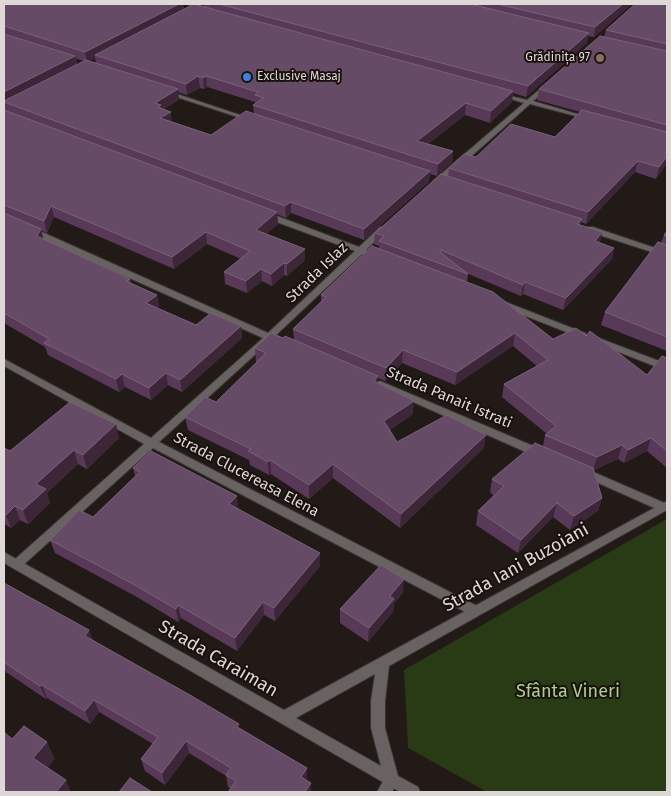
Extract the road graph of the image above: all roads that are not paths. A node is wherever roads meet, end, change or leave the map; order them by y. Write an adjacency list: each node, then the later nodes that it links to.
1 (557, 77): 4 (street)
2 (161, 91): 6 (street)
3 (491, 91): 4 (street)
4 (529, 102): 5 (street); 7 (street)
5 (594, 120)
6 (263, 123)
7 (435, 178): 8 (street); 9 (street)
8 (449, 183)
9 (425, 192)
10 (258, 212): 14 (street)
11 (389, 224): 14 (street, Strada Islaz)
12 (22, 226): 18 (street)
13 (582, 227): 16 (street)
14 (360, 250): 15 (street); 18 (street, Strada Islaz)
15 (373, 255)
16 (667, 255)
17 (493, 301): 21 (street)
18 (270, 337): 19 (street); 23 (street, Strada Islaz)
19 (286, 344)
20 (4, 362): 23 (street, Strada Clucereasa Elena)
21 (667, 368)
22 (368, 380): 24 (street, Strada Panait Istrati)
23 (152, 443): 28 (street, Strada Islaz); 29 (street, Strada Clucereasa Elena)
24 (551, 458)
25 (578, 470): 26 (street)
26 (665, 506): 29 (street, Strada Iani Buzoiani)
27 (4, 557): 28 (street, Strada Caraiman)
28 (17, 564): 31 (street, Strada Caraiman)
29 (475, 612): 30 (street, Strada Iani Buzoiani)
30 (383, 664): 31 (street, Strada Iani Buzoiani); 32 (street)
31 (283, 718): 32 (street, Strada Caraiman)
32 (392, 779): 33 (street); 34 (street, Strada Caraiman)
33 (384, 792)
34 (414, 792)

